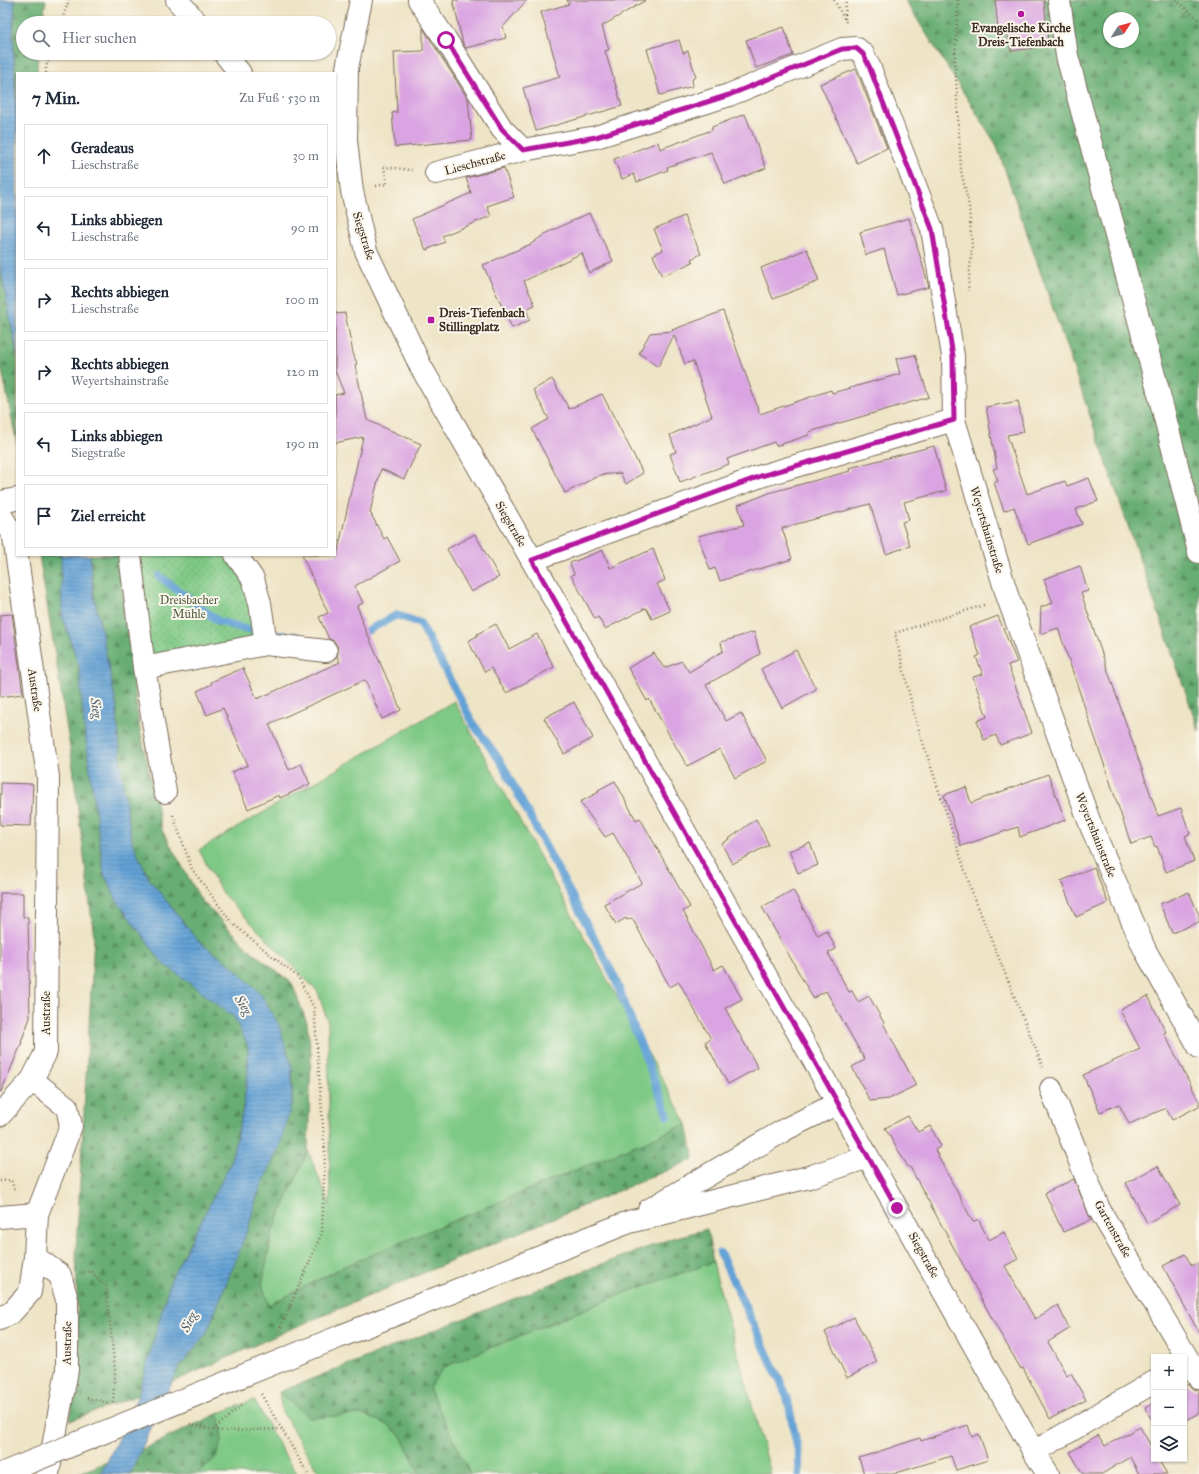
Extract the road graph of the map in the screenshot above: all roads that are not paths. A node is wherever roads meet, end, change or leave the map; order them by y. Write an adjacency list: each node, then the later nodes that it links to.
1 (177, 0): 5 (street)
2 (361, 0): 19 (street, Siegstraße)
3 (418, 0): 8 (street, Lieschstraße)
4 (1059, 0): 15 (street)
5 (191, 16)
6 (230, 60): 7 (street)
7 (239, 72)
8 (523, 150): 9 (street, Lieschstraße); 10 (street, Lieschstraße)
9 (436, 173)
10 (954, 420): 19 (street); 24 (street, Weyertshainstraße)
11 (16, 499): 12 (street)
12 (0, 502)
13 (0, 514): 14 (street, Austraße)
14 (16, 552)
15 (1199, 552)
16 (17, 556): 25 (street, Austraße)
17 (130, 556): 22 (street)
18 (237, 556): 20 (street)
19 (532, 560): 27 (street, Siegstraße)
20 (266, 644): 21 (street); 22 (street)
21 (326, 651)
22 (144, 668): 23 (street)
23 (165, 792)
24 (1199, 1047)
25 (32, 1080): 28 (street, Austraße); 30 (street)
26 (1051, 1089): 35 (street, Gartenstraße)
27 (838, 1103): 29 (street, Siegstraße); 32 (street)
28 (0, 1115)
29 (868, 1156): 32 (street); 37 (street, Siegstraße)
30 (37, 1214): 31 (street); 33 (street)
31 (0, 1217)
32 (629, 1222): 38 (street, bridge)
33 (35, 1257): 34 (street); 39 (street, Austraße)
34 (0, 1319)
35 (1191, 1368)
36 (1151, 1384): 37 (street)
37 (1034, 1452): 40 (street, Siegstraße)
38 (1, 1474)
39 (48, 1474)
40 (1048, 1474)

